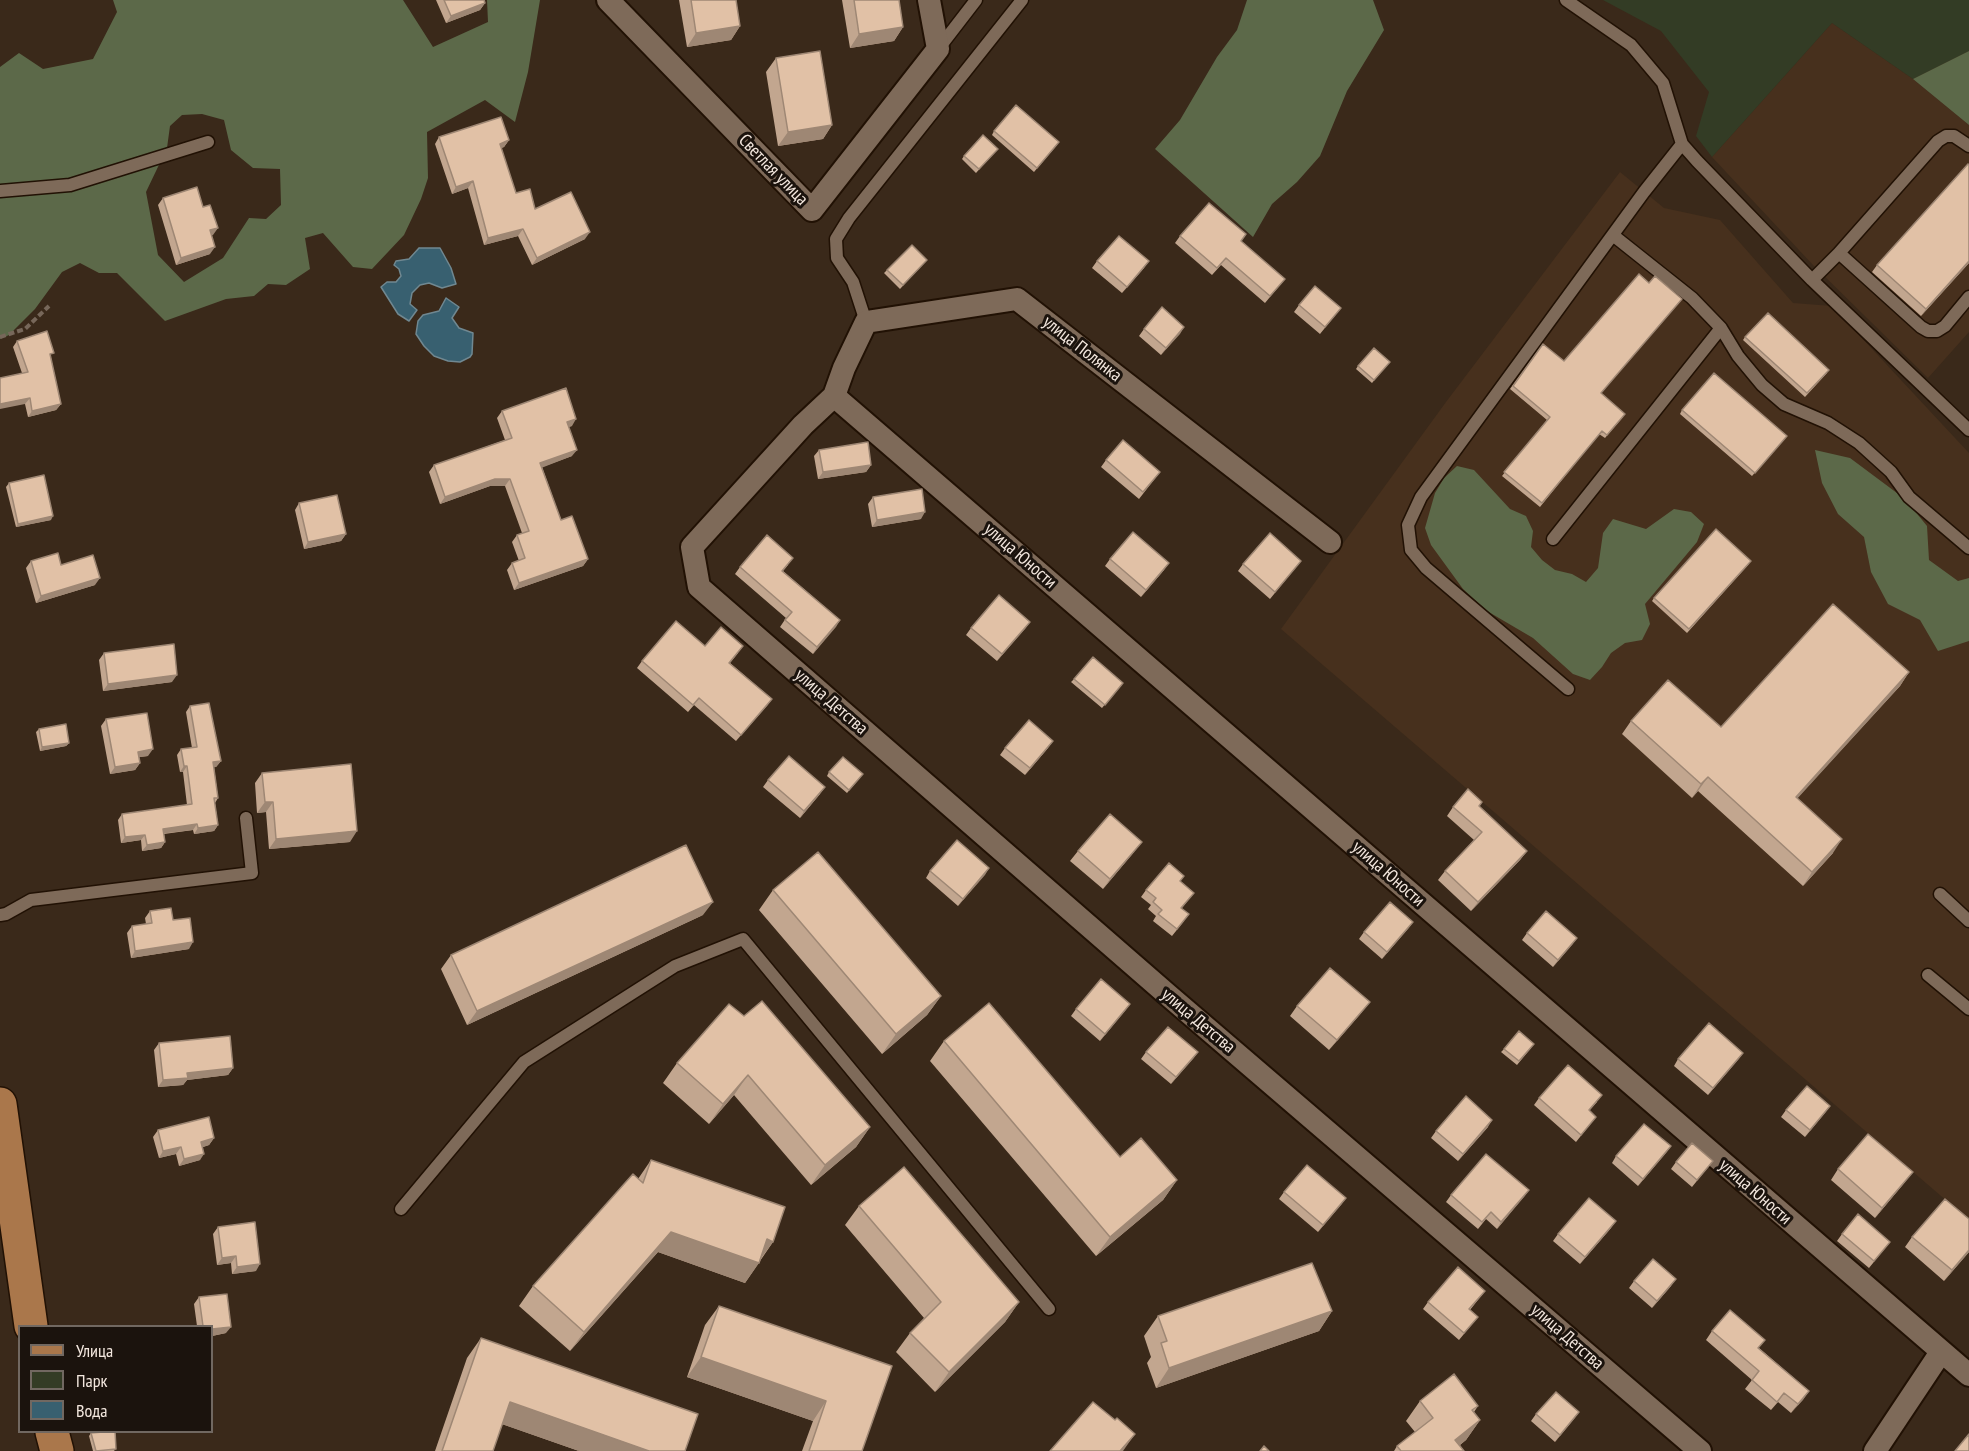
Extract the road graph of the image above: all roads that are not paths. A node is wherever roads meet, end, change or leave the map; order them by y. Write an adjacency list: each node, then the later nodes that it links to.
1 (608, 0): 6 (street, Светлая улица)
2 (929, 0): 6 (street)
3 (976, 0): 6 (lane)
4 (1022, 0): 15 (lane)
5 (1566, 0): 8 (lane)
6 (938, 49)
7 (207, 142): 10 (lane)
8 (1682, 144): 11 (lane); 13 (lane)
9 (1969, 146): 12 (lane)
10 (0, 191)
11 (1614, 236): 16 (lane); 22 (lane)
12 (1839, 253): 13 (lane); 14 (lane)
13 (1812, 280): 18 (lane)
14 (1969, 297)
15 (866, 322): 17 (street); 20 (street, улица Полянка)
16 (1721, 328): 19 (lane); 21 (lane)
17 (834, 396): 33 (street, улица Юности); 37 (street, улица Детства)
18 (1969, 430)
19 (1553, 539)
20 (1330, 542)
21 (1969, 548)
22 (1568, 689)
23 (246, 819): 25 (lane)
24 (1940, 894): 26 (lane)
25 (0, 915)
26 (1969, 921)
27 (1928, 975): 28 (lane)
28 (1969, 1009)
29 (0, 1104): 32 (main road)
30 (401, 1209): 31 (lane)
31 (1049, 1309)
32 (31, 1325)
33 (1941, 1352): 34 (street, улица Юности); 38 (street)
34 (1969, 1375)
35 (52, 1433): 36 (main road)
36 (57, 1451)
37 (1700, 1451)
38 (1875, 1451)

